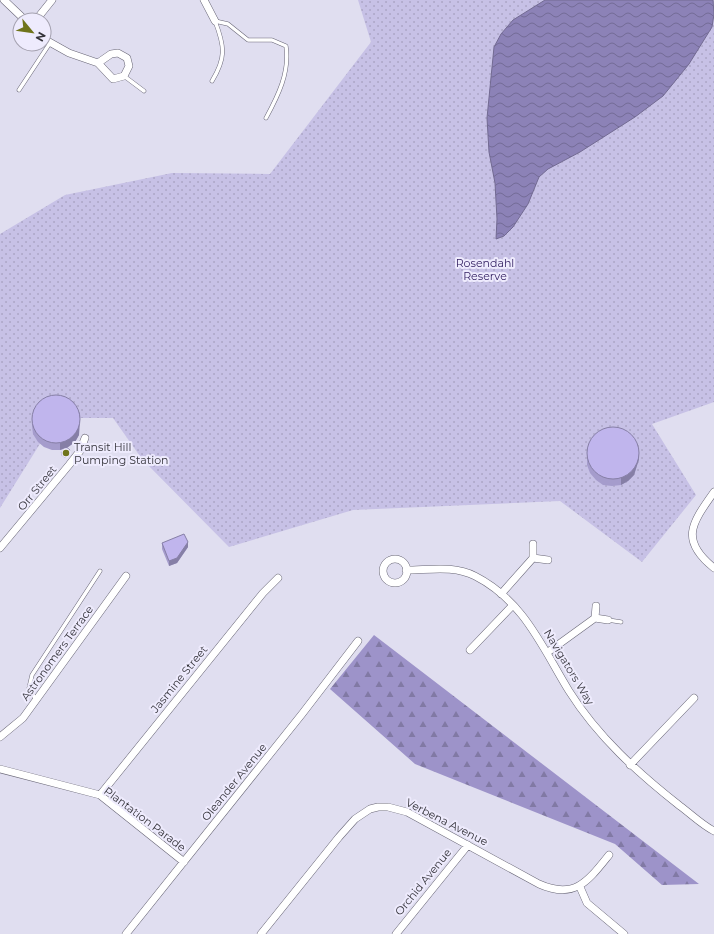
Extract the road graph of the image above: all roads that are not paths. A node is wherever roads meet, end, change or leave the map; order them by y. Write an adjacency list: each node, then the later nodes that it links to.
1 (4, 0): 4 (street)
2 (52, 0): 5 (street)
3 (204, 0): 6 (street)
4 (17, 12)
5 (42, 12)
6 (215, 21): 11 (lane); 14 (lane)
7 (52, 44): 9 (street)
8 (41, 52): 12 (lane)
9 (98, 63): 10 (street); 10 (street)
10 (124, 76): 13 (lane)
11 (212, 82)
12 (19, 90)
13 (144, 91)
14 (266, 118)
15 (86, 438): 18 (street, Orr Street)
16 (714, 492): 21 (street)
17 (533, 544): 19 (street)
18 (0, 548)
19 (533, 558): 20 (street); 26 (street)
20 (548, 560)
21 (714, 568)
22 (406, 570): 26 (street, Navigators Way)
23 (100, 571): 36 (lane)
24 (126, 576): 36 (street, Astronomers Terrace)
25 (278, 578): 40 (street, Jasmine Street)
26 (501, 594): 27 (street, Navigators Way)
27 (513, 605): 33 (street); 34 (street, Navigators Way)
28 (596, 606): 29 (street)
29 (596, 618): 30 (street); 34 (street)
30 (608, 620): 31 (lane)
31 (621, 622)
32 (358, 641): 44 (street, Oleander Avenue)
33 (470, 650)
34 (548, 652): 38 (street, Navigators Way)
35 (694, 698): 38 (street)
36 (36, 700): 37 (street, Astronomers Terrace)
37 (0, 737)
38 (630, 764): 41 (street, Navigators Way)
39 (0, 769): 40 (street, Plantation Parade)
40 (100, 796): 44 (street, Plantation Parade)
41 (714, 831)
42 (468, 845): 45 (street, Verbena Avenue); 47 (street, Verbena Avenue); 48 (street, Orchid Avenue)
43 (609, 855): 45 (street)
44 (184, 862): 46 (street, Oleander Avenue)
45 (580, 887): 49 (street)
46 (126, 934)
47 (261, 934)
48 (396, 934)
49 (624, 934)

